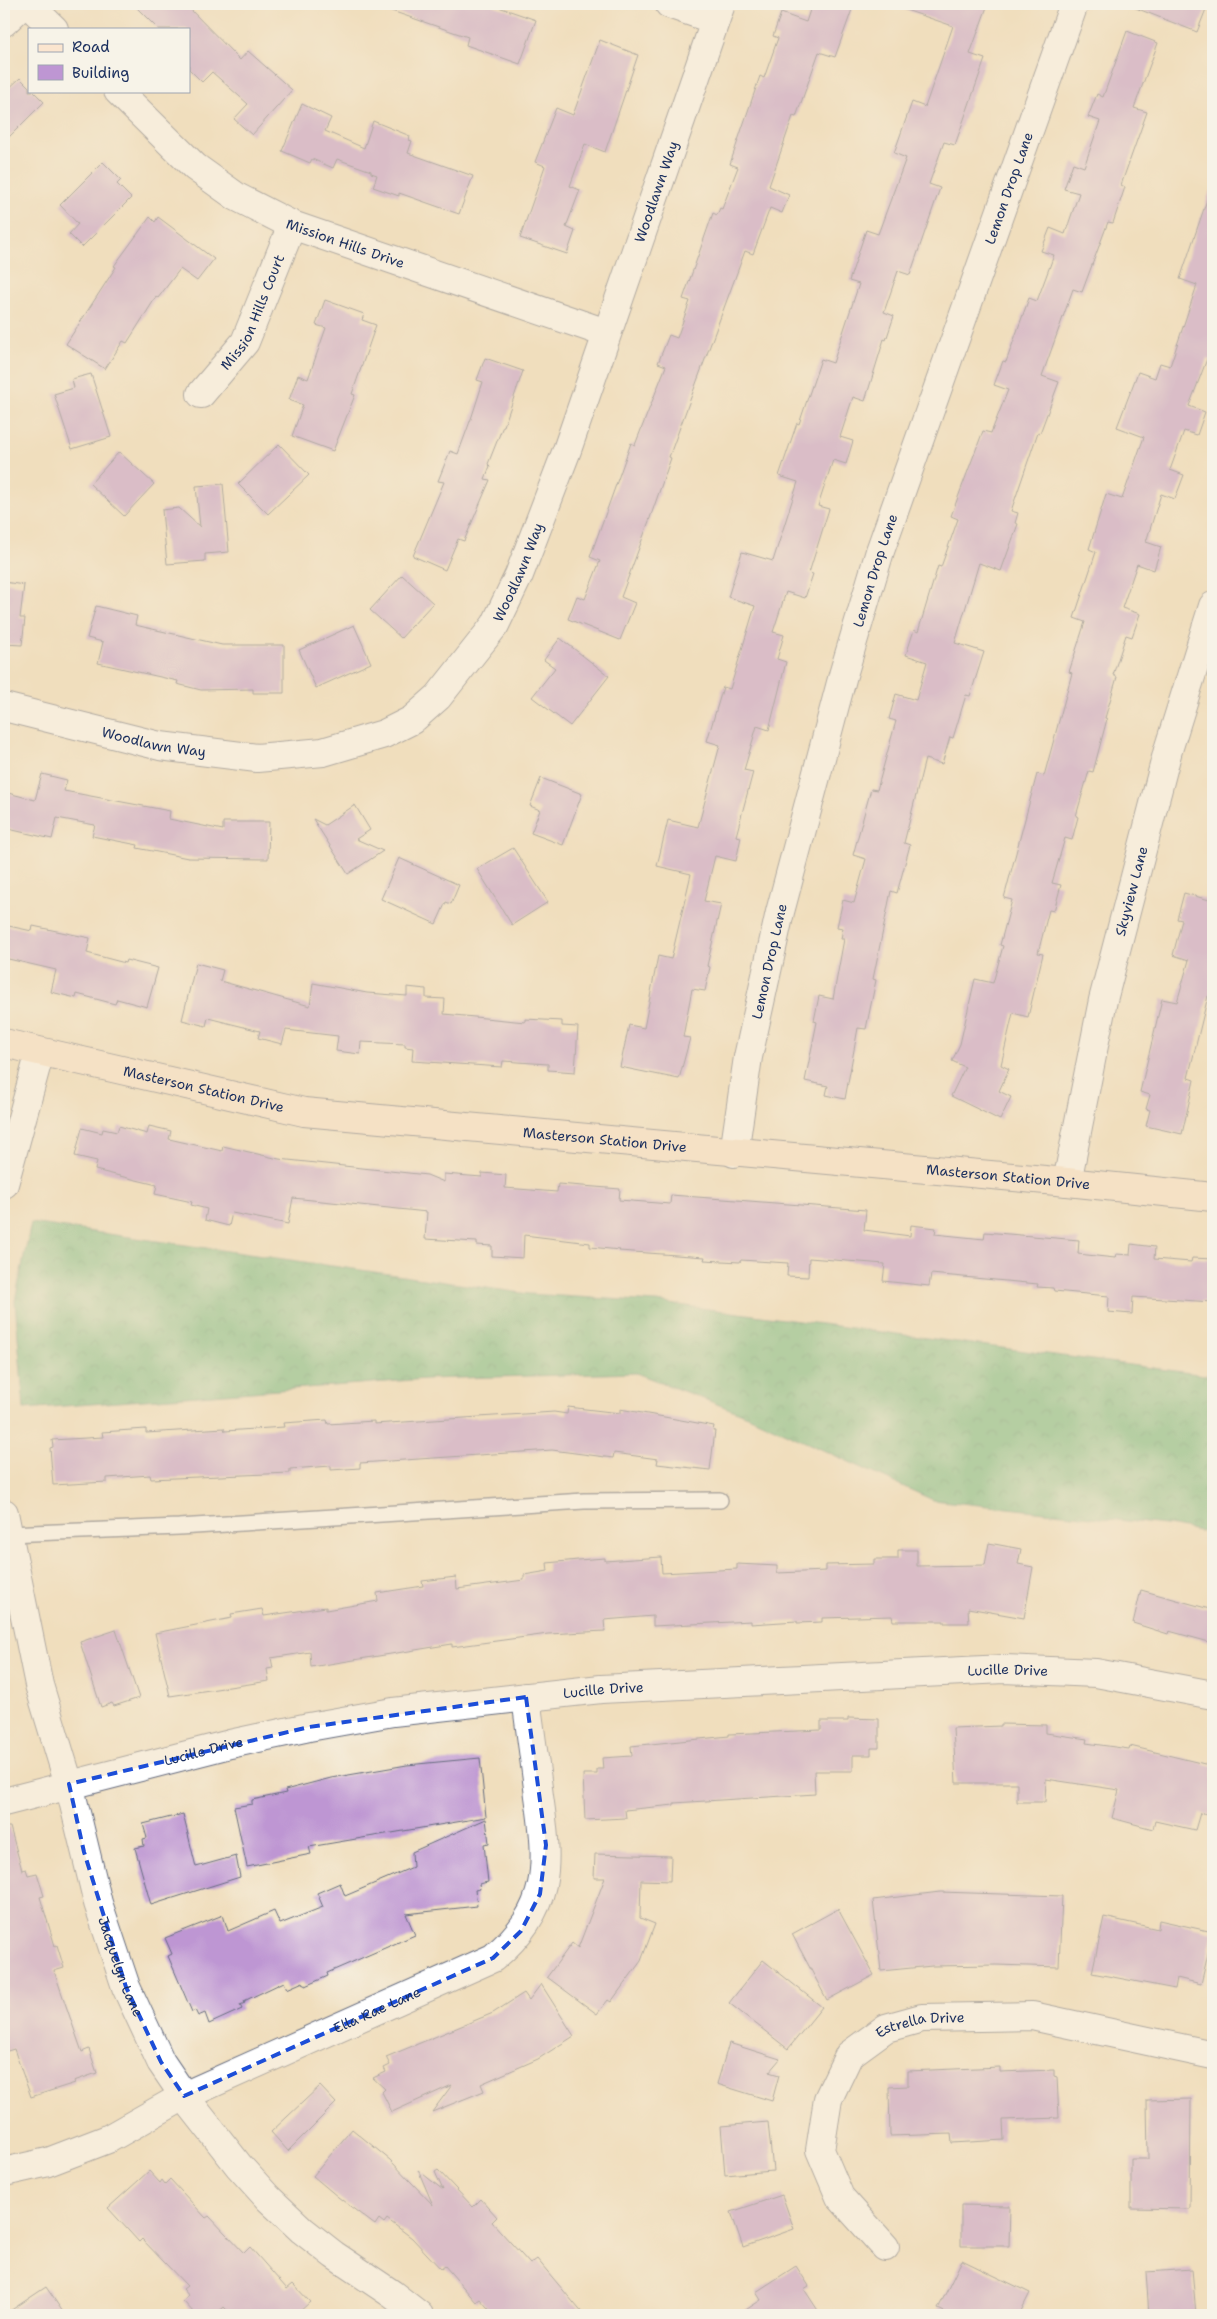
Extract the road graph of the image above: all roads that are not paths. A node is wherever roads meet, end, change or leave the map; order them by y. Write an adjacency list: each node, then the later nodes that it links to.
1 (23, 4): 6 (street)
2 (28, 4): 7 (street)
3 (669, 4): 5 (street)
4 (1074, 4): 16 (street, Lemon Drop Lane)
5 (718, 12): 10 (street, Woodlawn Way)
6 (4, 22)
7 (53, 28)
8 (119, 92): 9 (street, Mission Hills Drive)
9 (292, 225): 10 (street, Mission Hills Drive); 11 (street, Mission Hills Court)
10 (606, 334): 13 (street, Woodlawn Way)
11 (201, 394)
12 (1213, 606): 17 (street, Skyview Lane)
13 (4, 707)
14 (4, 1043): 15 (street, Masterson Station Drive)
15 (40, 1052): 16 (street, Masterson Station Drive); 18 (street)
16 (734, 1153): 17 (street, Masterson Station Drive)
17 (1066, 1182): 19 (street, Masterson Station Drive)
18 (4, 1184)
19 (1213, 1197)
20 (720, 1500): 21 (lane)
21 (5, 1527): 24 (street, Jacquelyn Lane)
22 (1213, 1695): 23 (street, Lucille Drive)
23 (526, 1697): 24 (street, Lucille Drive); 27 (street, Ella Rae Lane)
24 (69, 1784): 25 (street, Lucille Drive); 27 (street, Jacquelyn Lane)
25 (4, 1802)
26 (1213, 2055): 29 (street, Estrella Drive)
27 (184, 2096): 28 (street, Ella Rae Lane); 30 (street, Jacquelyn Lane)
28 (4, 2172)
29 (884, 2247)
30 (419, 2315)

